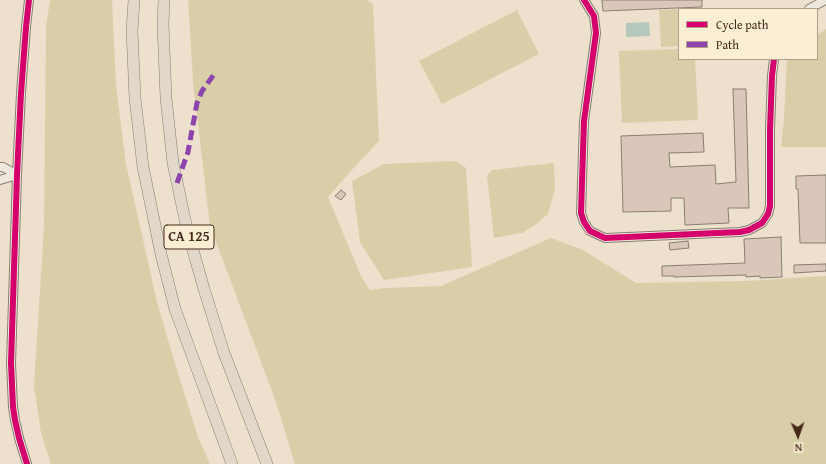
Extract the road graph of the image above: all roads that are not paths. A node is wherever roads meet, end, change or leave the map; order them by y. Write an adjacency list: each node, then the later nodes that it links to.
1 (29, 0): 9 (street)
2 (134, 0): 12 (highway, CA 125)
3 (164, 0): 13 (highway, CA 125)
4 (584, 0): 7 (street)
5 (825, 0): 6 (street)
6 (811, 8)
7 (774, 60)
8 (0, 167): 9 (street)
9 (17, 175): 10 (street); 11 (street)
10 (0, 180)
11 (27, 464)
12 (232, 464)
13 (267, 464)

